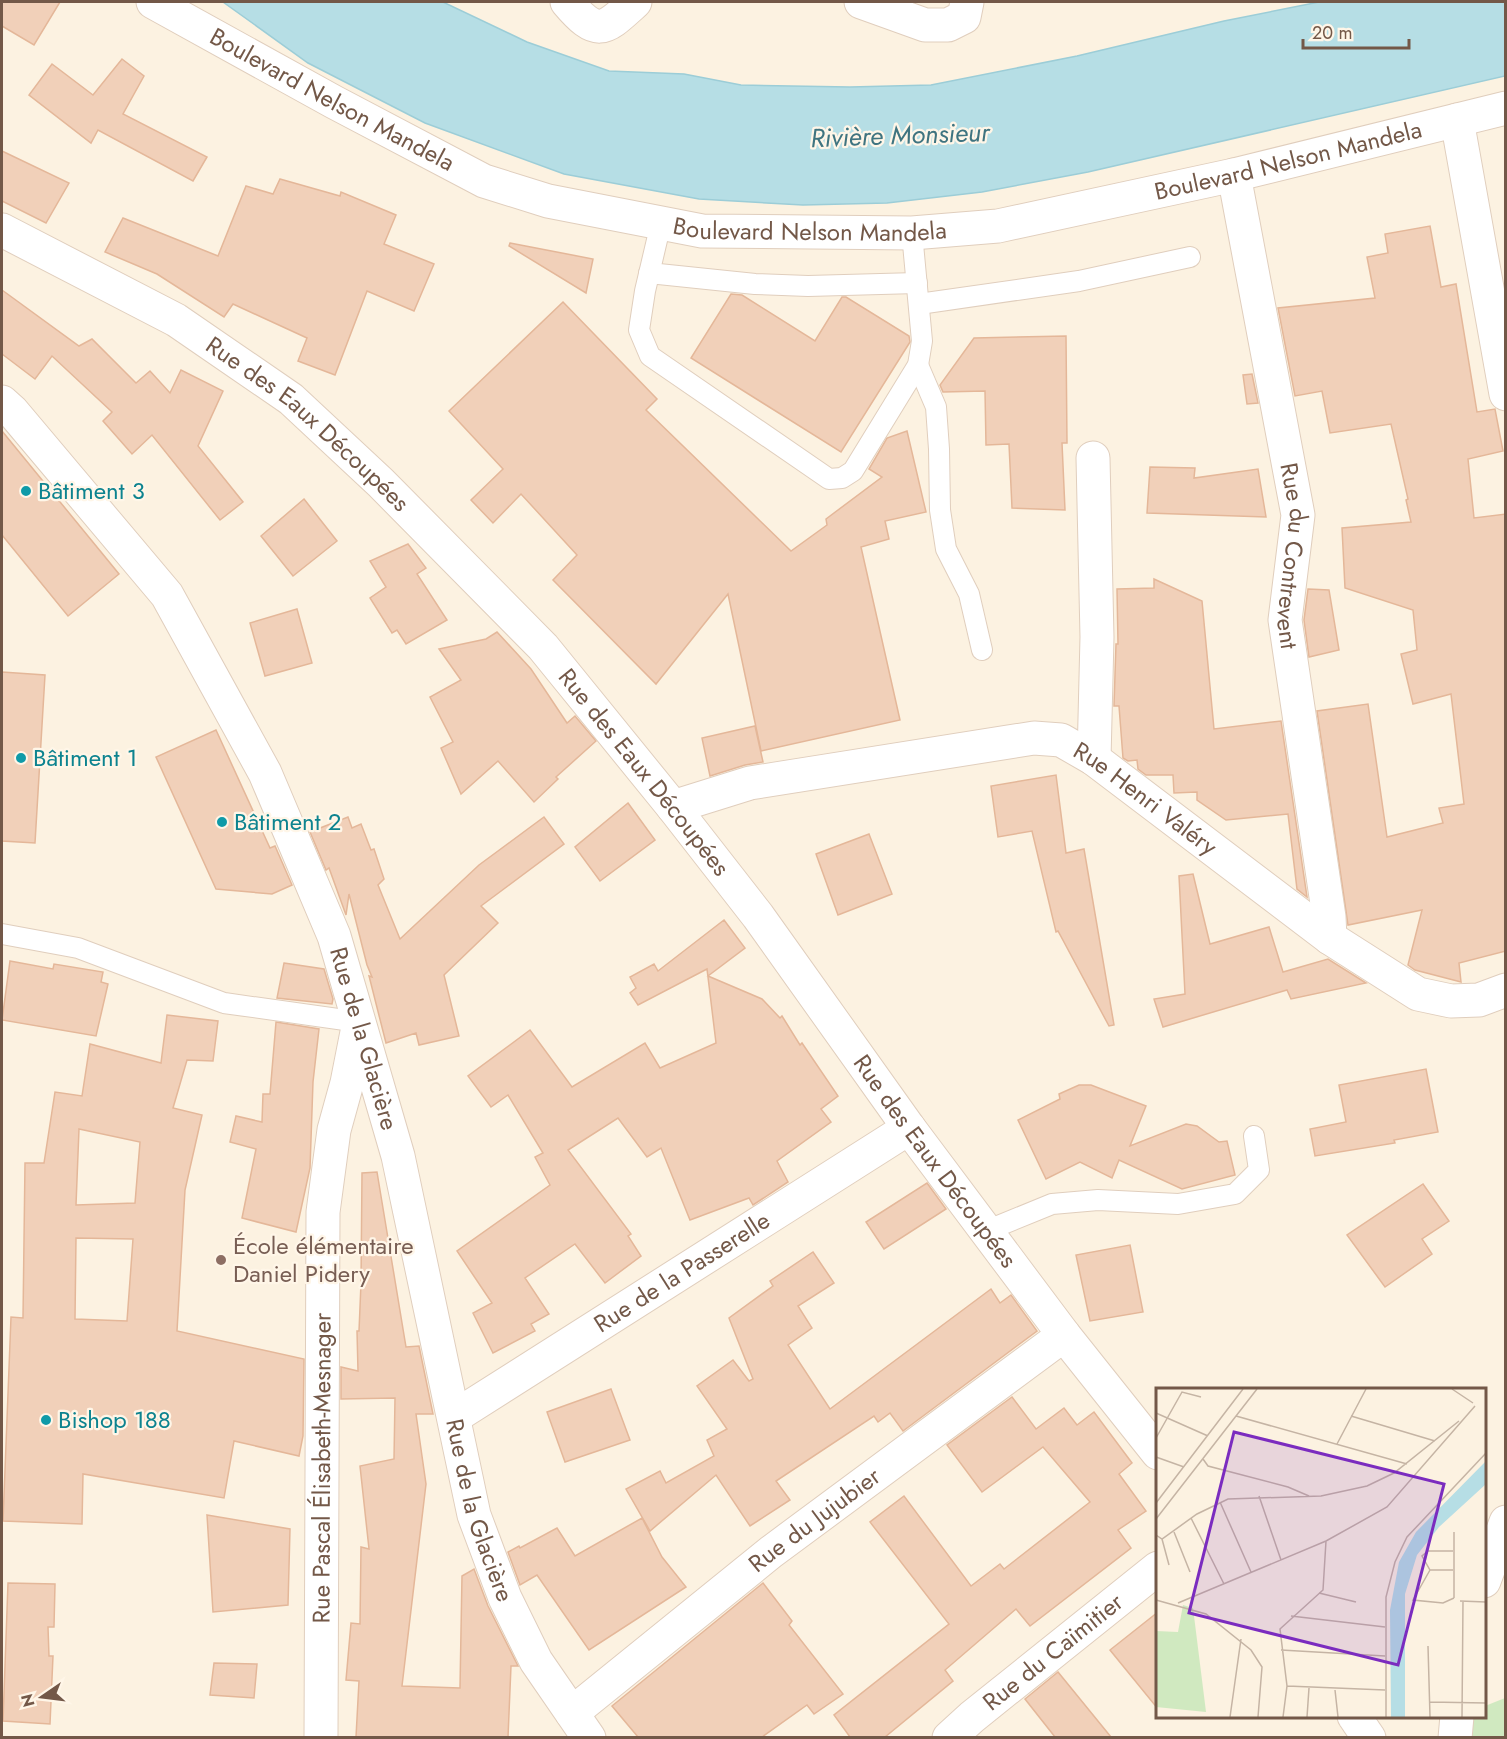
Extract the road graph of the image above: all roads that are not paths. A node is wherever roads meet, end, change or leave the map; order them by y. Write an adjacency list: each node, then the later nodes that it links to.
1 (153, 2): 9 (street, Boulevard Nelson Mandela)
2 (567, 2): 3 (street)
3 (635, 2)
4 (861, 2): 5 (street)
5 (967, 2)
6 (1506, 108): 7 (street, Boulevard Nelson Mandela)
7 (1457, 120): 8 (street, Boulevard Nelson Mandela); 17 (street)
8 (1234, 175): 11 (street, Boulevard Nelson Mandela); 24 (street, Rue du Contrevent)
9 (661, 223): 11 (street, Boulevard Nelson Mandela); 13 (lane)
10 (2, 230): 22 (street, Rue des Eaux Découpées)
11 (912, 233): 14 (lane)
12 (1190, 257): 15 (lane)
13 (649, 273): 14 (lane); 16 (lane)
14 (916, 284): 15 (lane)
15 (919, 304): 16 (lane)
16 (918, 365): 20 (lane)
17 (1506, 394)
18 (2, 402): 26 (street, Rue de la Glacière)
19 (1093, 458): 21 (street)
20 (982, 650)
21 (1094, 759): 22 (street, Rue Henri Valéry); 24 (street, Rue Henri Valéry)
22 (673, 807): 27 (street, Rue des Eaux Découpées)
23 (2, 934): 26 (lane)
24 (1330, 938): 25 (street, Rue Henri Valéry)
25 (1506, 990)
26 (359, 1022): 31 (street, Rue de la Glacière); 39 (street, Rue Pascal Élisabeth-Mesnager)
27 (909, 1128): 29 (street, Rue des Eaux Découpées); 31 (street, Rue de la Passerelle)
28 (1254, 1136): 29 (lane)
29 (986, 1231): 30 (street, Rue des Eaux Découpées)
30 (1064, 1335): 32 (street, Rue des Eaux Découpées); 38 (street, Rue du Jujubier)
31 (454, 1417): 38 (street, Rue de la Glacière)
32 (1156, 1450)
33 (1506, 1522): 35 (street)
34 (1156, 1570): 40 (street, Rue du Caïmitier)
35 (1486, 1578)
36 (1355, 1718): 41 (street)
37 (1457, 1718): 42 (street)
38 (580, 1725)
39 (321, 1737)
40 (949, 1737)
41 (1369, 1737)
42 (1455, 1737)

